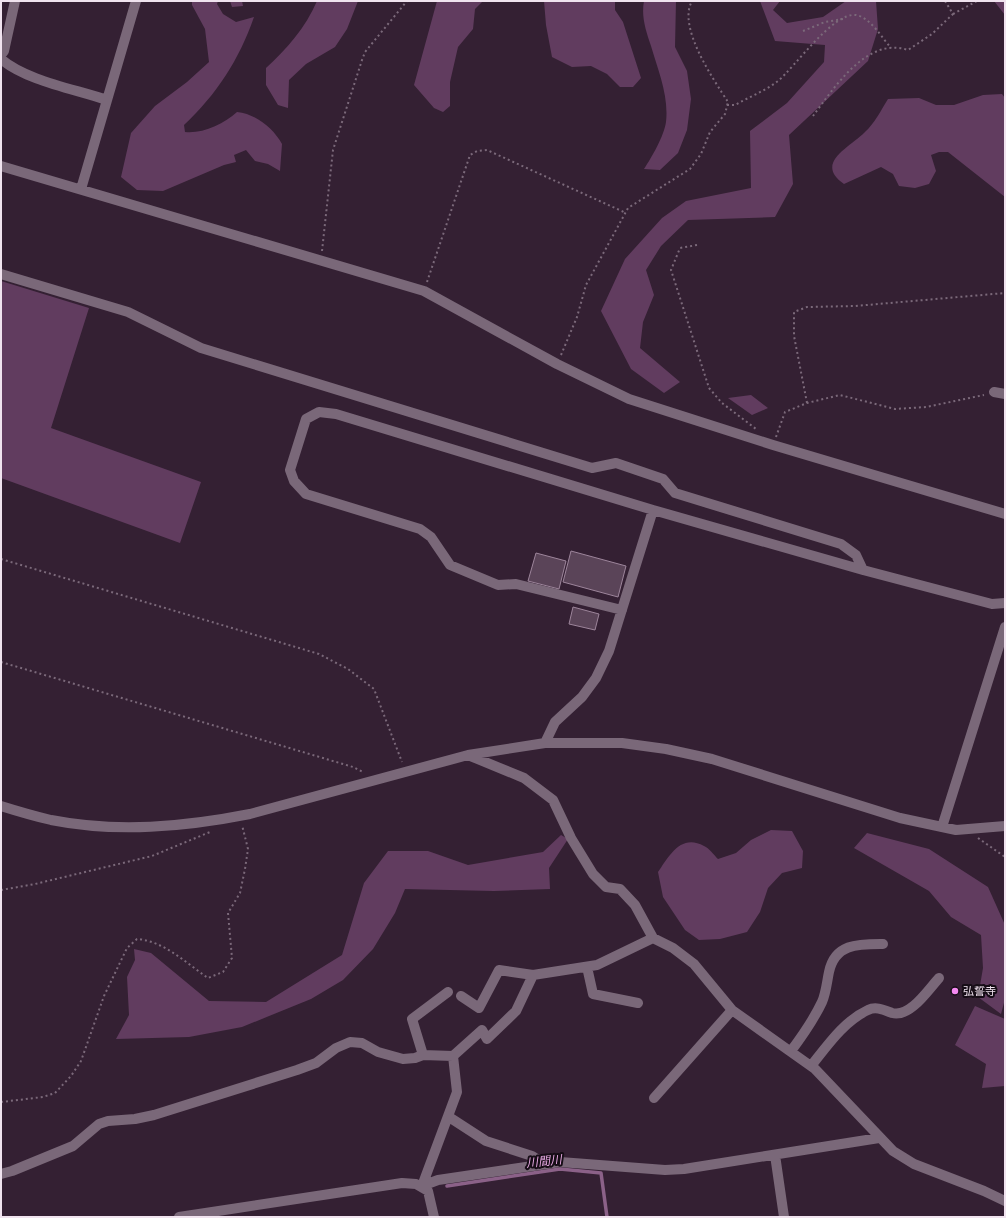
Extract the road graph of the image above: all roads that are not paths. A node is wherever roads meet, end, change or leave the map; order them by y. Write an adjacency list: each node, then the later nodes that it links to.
1 (15, 1): 3 (street)
2 (136, 1): 5 (street)
3 (1, 55)
4 (1, 59): 5 (street)
5 (107, 100): 7 (street)
6 (1, 166): 7 (street)
7 (81, 189): 12 (street)
8 (1, 274): 13 (street)
9 (994, 392): 10 (street)
10 (1005, 394)
11 (653, 510): 13 (street); 15 (street); 15 (street)
12 (1005, 514)
13 (863, 570): 14 (street)
14 (1005, 603)
15 (622, 610): 17 (street)
16 (1005, 627): 21 (street)
17 (545, 743): 18 (street); 21 (street)
18 (468, 755): 19 (street); 22 (street)
19 (1, 806)
20 (1005, 826): 21 (street)
21 (942, 827)
22 (653, 938): 24 (street); 30 (street)
23 (883, 944): 31 (street)
24 (587, 967): 25 (street); 29 (street)
25 (533, 975): 28 (street); 33 (street)
26 (939, 978): 34 (street)
27 (448, 992): 32 (street)
28 (461, 996)
29 (638, 1003)
30 (732, 1010): 31 (street); 35 (street)
31 (791, 1051): 34 (street)
32 (423, 1055): 33 (street); 40 (street)
33 (453, 1056): 36 (street)
34 (811, 1066): 37 (street)
35 (654, 1098)
36 (449, 1117): 39 (street); 41 (street)
37 (879, 1138): 38 (street); 42 (street)
38 (775, 1155): 39 (street); 45 (street)
39 (543, 1163): 41 (street)
40 (1, 1174)
41 (422, 1186): 43 (street); 44 (street)
42 (1005, 1201)
43 (179, 1217)
44 (434, 1217)
45 (784, 1217)

